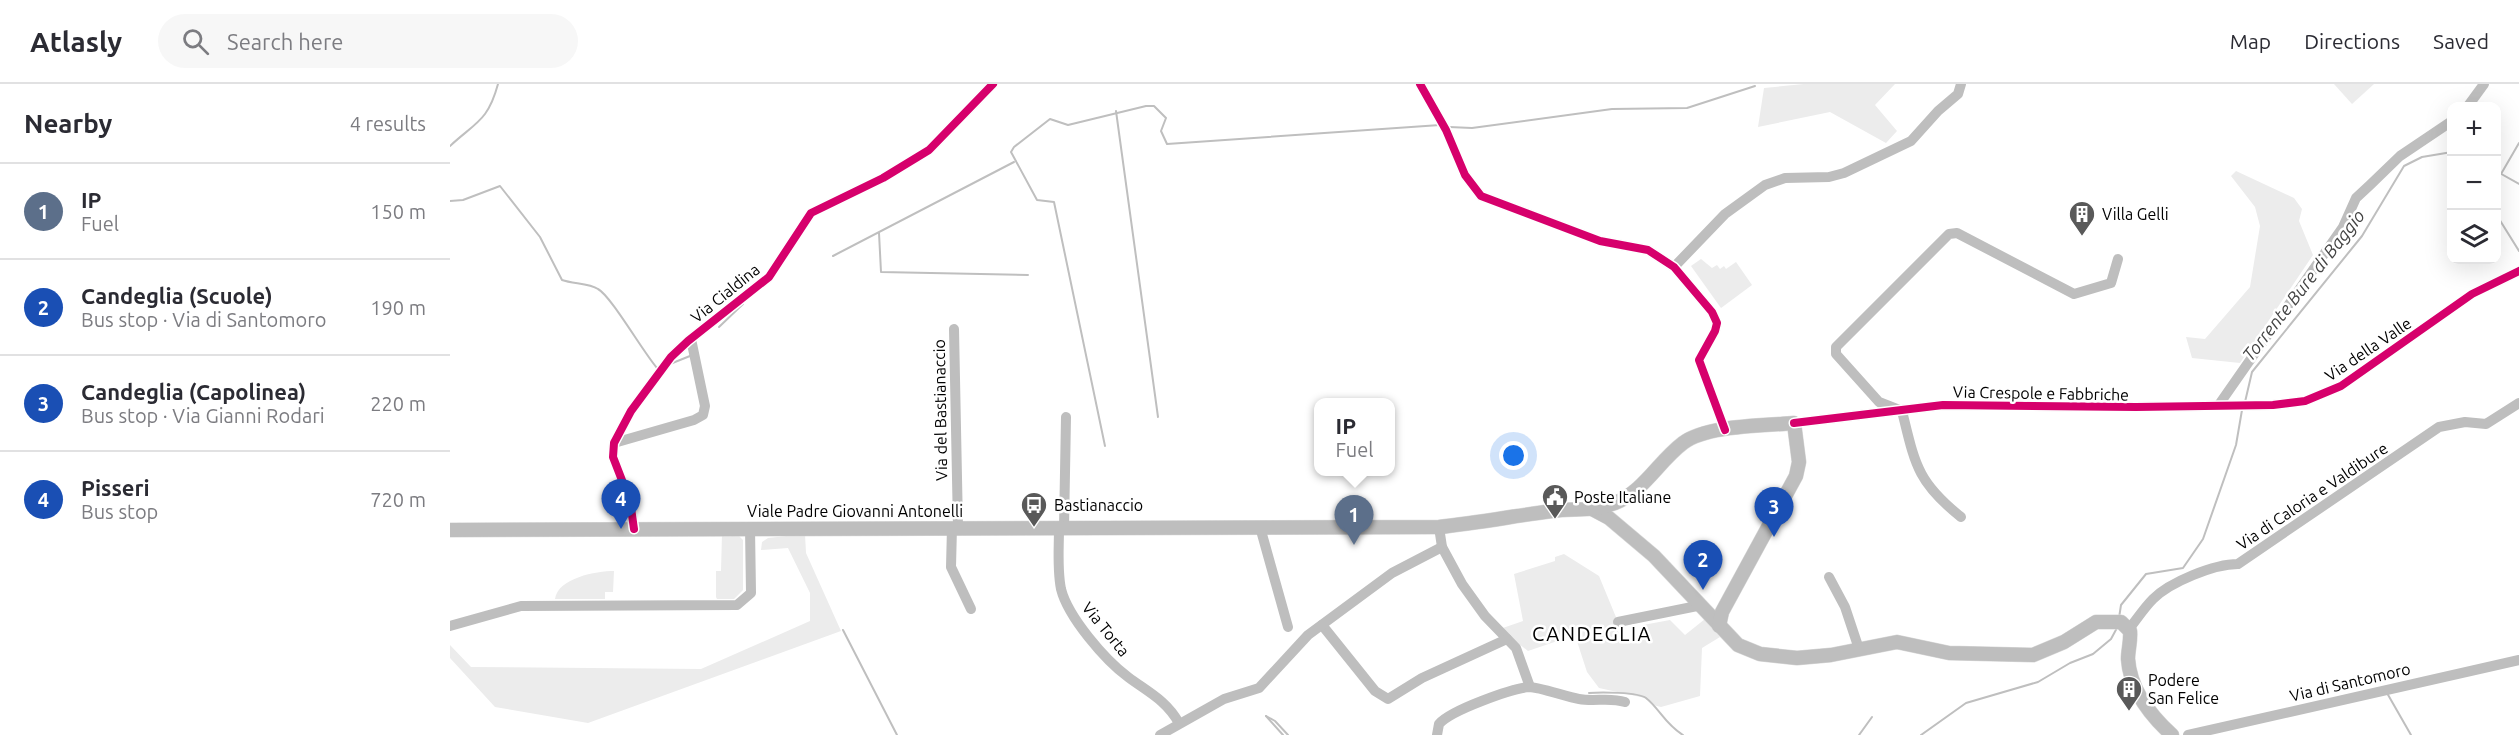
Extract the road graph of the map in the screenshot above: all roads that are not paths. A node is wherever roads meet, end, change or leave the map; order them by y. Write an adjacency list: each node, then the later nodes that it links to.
1 (993, 84): 11 (street, Via Cialdina)
2 (1420, 84): 8 (street)
3 (1961, 84): 8 (street)
4 (2484, 84): 5 (street)
5 (2471, 102)
6 (2447, 125): 13 (street)
7 (2118, 259): 14 (street)
8 (1674, 267): 17 (street)
9 (2519, 271): 13 (street, Via della Valle)
10 (954, 329): 21 (street, Via del Bastianaccio)
11 (691, 339): 18 (street, Via Cialdina); 18 (street, Via Cialdina)
12 (2519, 403): 34 (street, Via di Caloria e Valdibure)
13 (2218, 406): 14 (street, Via Crespole e Fabbriche)
14 (1902, 411): 16 (street, Via Crespole e Fabbriche); 20 (street)
15 (1066, 417): 25 (street, Via Torta)
16 (1794, 423): 17 (main road); 31 (main road)
17 (1725, 430): 19 (main road)
18 (614, 443): 26 (street)
19 (1594, 510): 23 (main road, Viale Padre Giovanni Antonelli); 31 (main road)
20 (1961, 517)
21 (955, 527): 24 (main road, Viale Padre Giovanni Antonelli); 25 (main road, Viale Padre Giovanni Antonelli); 30 (street, Via del Bastianaccio)
22 (1260, 527): 23 (main road, Viale Padre Giovanni Antonelli); 25 (main road, Viale Padre Giovanni Antonelli); 36 (street)
23 (1439, 527): 28 (street)
24 (750, 528): 26 (main road, Viale Padre Giovanni Antonelli); 35 (street)
25 (1061, 528): 42 (street, Via Torta)
26 (634, 529): 27 (main road, Viale Padre Giovanni Antonelli)
27 (450, 530)
28 (1442, 547): 33 (street); 37 (street)
29 (1829, 577): 38 (street)
30 (971, 609)
31 (1713, 614): 32 (street); 38 (main road)
32 (1618, 622)
33 (1322, 624): 37 (street); 42 (street)
34 (2120, 624): 38 (main road); 45 (main road)
35 (450, 626)
36 (1287, 627)
37 (1507, 639): 40 (street)
38 (1859, 649)
39 (2519, 660): 46 (street, Via di Santomoro)
40 (1530, 687): 41 (street); 44 (street)
41 (1625, 702)
42 (1179, 723): 43 (street)
43 (1160, 735)
44 (1437, 735)
45 (2172, 735)
46 (2188, 735)

